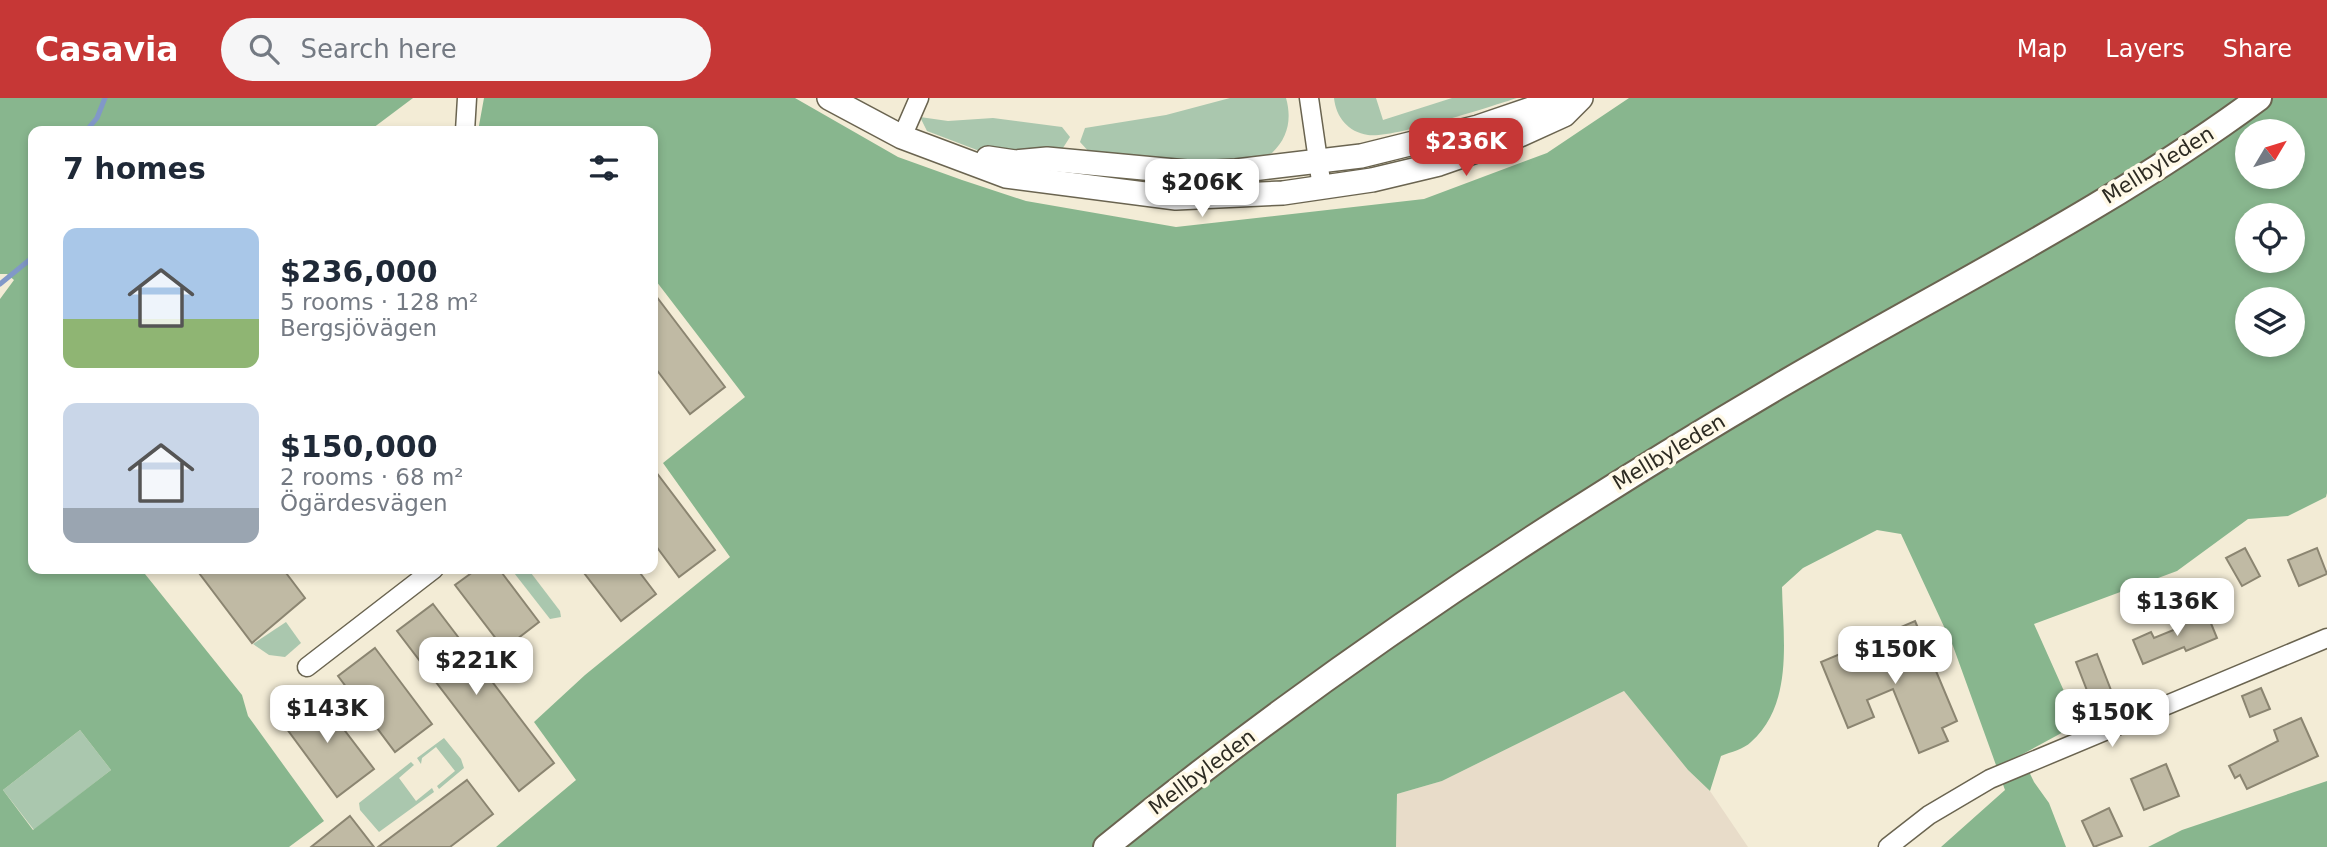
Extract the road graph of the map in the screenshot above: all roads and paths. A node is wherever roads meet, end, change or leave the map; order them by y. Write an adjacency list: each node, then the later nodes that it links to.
1 (467, 98): 8 (street)
2 (829, 98): 9 (street)
3 (847, 98): 9 (street)
4 (919, 98): 9 (street)
5 (1309, 98): 10 (street)
6 (2259, 98): 15 (main road, Mellbyleden)
7 (1578, 99): 10 (street); 11 (street)
8 (465, 126)
9 (904, 133): 10 (street); 11 (street)
10 (1317, 161): 11 (street)
11 (1322, 188)
12 (428, 574): 14 (street)
13 (2327, 638): 16 (street)
14 (307, 667)
15 (1106, 847)
16 (1888, 847)

